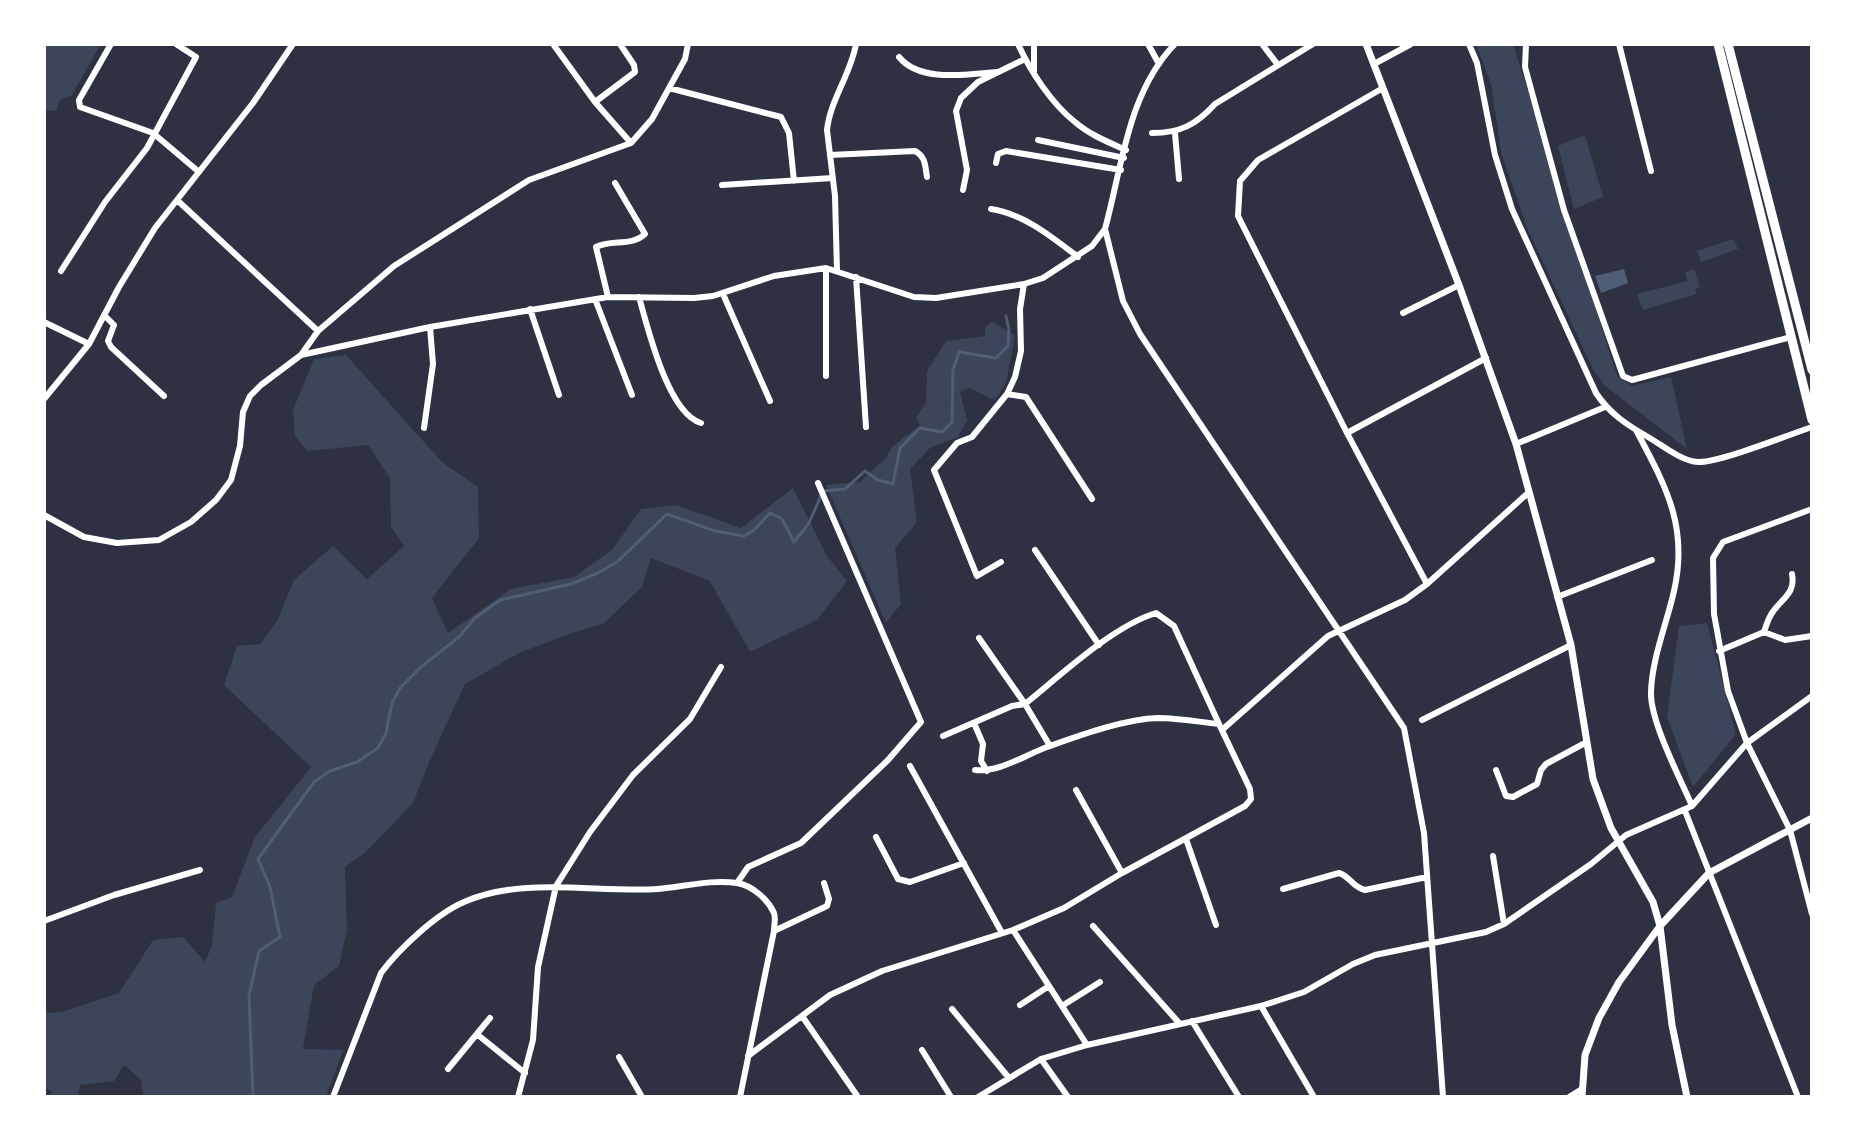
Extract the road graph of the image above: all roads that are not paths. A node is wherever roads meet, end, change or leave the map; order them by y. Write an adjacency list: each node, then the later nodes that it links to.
1 (111, 44): 31 (street)
2 (176, 44): 31 (street)
3 (293, 44): 41 (street)
4 (553, 44): 30 (street)
5 (620, 44): 30 (street)
6 (688, 44): 28 (street)
7 (856, 44): 37 (street)
8 (1018, 44): 22 (street)
9 (1034, 44): 27 (street)
10 (1148, 44): 23 (street)
11 (1175, 44): 23 (street)
12 (1262, 44): 25 (street)
13 (1313, 44): 25 (street)
14 (1366, 44): 24 (street)
15 (1411, 44): 24 (street)
16 (1469, 44): 81 (street)
17 (1526, 44): 69 (street)
18 (1619, 44): 40 (street)
19 (1718, 44): 69 (main road)
20 (1728, 44): 73 (main road)
21 (899, 57): 26 (street)
22 (1025, 59): 26 (street); 27 (street)
23 (1159, 64): 36 (street)
24 (1374, 64): 29 (street)
25 (1278, 65): 33 (street)
26 (1000, 71): 48 (street)
27 (1034, 72): 36 (street)
28 (669, 88): 35 (street); 45 (street)
29 (1383, 88): 58 (street); 88 (street)
30 (595, 102): 35 (street)
31 (153, 133): 41 (street); 54 (street)
32 (1152, 133): 33 (street)
33 (1175, 133): 44 (street)
34 (1038, 140): 36 (street)
35 (631, 143): 68 (street)
36 (1125, 154): 39 (street)
37 (830, 155): 42 (street); 43 (street)
38 (996, 163): 39 (street)
39 (1121, 170): 51 (street)
40 (1651, 171)
41 (199, 172): 49 (street)
42 (927, 177)
43 (833, 178): 45 (street); 55 (street)
44 (1179, 179)
45 (794, 181): 47 (street)
46 (615, 183): 60 (street)
47 (722, 185)
48 (963, 190)
49 (177, 200): 65 (street); 68 (street)
50 (991, 209): 52 (street)
51 (1105, 229): 52 (street); 101 (street)
52 (1078, 257): 57 (street)
53 (826, 268): 55 (street); 59 (street); 74 (street)
54 (61, 271)
55 (837, 271): 56 (street)
56 (856, 277): 57 (street); 84 (street)
57 (1024, 284): 75 (street)
58 (1459, 285): 64 (street); 72 (street)
59 (723, 294): 61 (street); 80 (street)
60 (608, 297): 61 (street); 62 (street)
61 (639, 297): 83 (street)
62 (595, 299): 63 (street); 77 (street)
63 (530, 309): 67 (street); 76 (street)
64 (1403, 313)
65 (104, 315): 70 (street); 78 (street)
66 (44, 322): 70 (street)
67 (430, 327): 71 (street); 86 (street)
68 (318, 331): 71 (street)
69 (1791, 337): 82 (main road)
70 (89, 344): 79 (street)
71 (301, 355): 94 (street)
72 (1486, 358): 88 (street); 89 (street)
73 (1812, 370)
74 (826, 376)
75 (1007, 394): 92 (street); 97 (street)
76 (559, 395)
77 (632, 395)
78 (164, 396)
79 (44, 399)
80 (770, 401)
81 (1605, 407): 87 (street); 89 (street)
82 (1812, 420)
83 (701, 423)
84 (866, 427)
85 (1812, 427): 87 (street)
86 (424, 428)
87 (1636, 430): 123 (street)
88 (1347, 433): 99 (street)
89 (1516, 444): 91 (street)
90 (818, 483): 135 (street)
91 (1528, 493): 99 (street); 100 (street)
92 (1092, 499)
93 (1812, 509): 107 (street)
94 (44, 515)
95 (1035, 550): 105 (street)
96 (1652, 560): 100 (street)
97 (1001, 562)
98 (1792, 574): 102 (street)
99 (1427, 584): 101 (street)
100 (1557, 597): 106 (street)
101 (1339, 631): 113 (street); 134 (street)
102 (1764, 632): 103 (street); 107 (street)
103 (1812, 636)
104 (979, 638): 110 (street)
105 (1099, 645): 110 (street); 113 (street)
106 (1571, 645): 111 (street); 115 (street)
107 (1719, 651): 116 (street)
108 (721, 667): 137 (street)
109 (1812, 696): 116 (street)
110 (1025, 704): 112 (street); 117 (street)
111 (1422, 720)
112 (974, 723): 114 (street); 121 (street)
113 (1221, 727): 117 (street); 127 (street)
114 (943, 736)
115 (1585, 743): 120 (street); 128 (street)
116 (1747, 743): 123 (street); 125 (street)
117 (1050, 746): 121 (street)
118 (910, 766): 130 (street)
119 (975, 770): 121 (street)
120 (1496, 770)
121 (988, 771)
122 (1076, 790): 132 (street)
123 (1688, 808): 128 (street); 133 (street)
124 (1812, 818): 125 (street)
125 (1790, 830): 133 (street); 139 (street)
126 (876, 837): 130 (street)
127 (1186, 839): 132 (street); 142 (street)
128 (1618, 841): 141 (street); 144 (street)
129 (1493, 856): 141 (street)
130 (964, 863): 147 (street)
131 (200, 870): 140 (street)
132 (1122, 873): 145 (street)
133 (1709, 873): 144 (street); 182 (street)
134 (1427, 877): 138 (street); 148 (street)
135 (737, 883): 137 (street); 146 (street)
136 (824, 883): 146 (street)
137 (556, 886): 166 (street); 170 (street)
138 (1283, 889)
139 (1812, 914)
140 (44, 921)
141 (1504, 924): 148 (street)
142 (1216, 925)
143 (1093, 926): 158 (street)
144 (1660, 926): 168 (street); 181 (street)
145 (1013, 930): 147 (street); 150 (street)
146 (774, 931): 162 (street)
147 (1002, 933): 155 (street)
148 (1433, 944): 153 (street); 179 (street)
149 (1100, 982): 152 (street)
150 (1049, 986): 151 (street); 152 (street)
151 (1020, 1005)
152 (1062, 1006): 160 (street)
153 (1261, 1006): 157 (street); 178 (street)
154 (952, 1009): 167 (street)
155 (802, 1016): 162 (street); 174 (street)
156 (490, 1018): 159 (street)
157 (1192, 1021): 158 (street); 177 (street)
158 (1180, 1024): 160 (street)
159 (478, 1035): 165 (street); 166 (street)
160 (1087, 1045): 164 (street)
161 (922, 1050): 175 (street)
162 (748, 1056): 173 (street)
163 (619, 1057): 172 (street)
164 (1041, 1059): 167 (street); 176 (street)
165 (448, 1069)
166 (525, 1073): 171 (street)
167 (1009, 1078): 169 (street)
168 (1582, 1093): 180 (street)
169 (982, 1096)
170 (333, 1097)
171 (518, 1097)
172 (642, 1097)
173 (740, 1097)
174 (858, 1097)
175 (951, 1097)
176 (1068, 1097)
177 (1239, 1097)
178 (1314, 1097)
179 (1443, 1097)
180 (1569, 1097)
181 (1687, 1097)
182 (1798, 1097)

